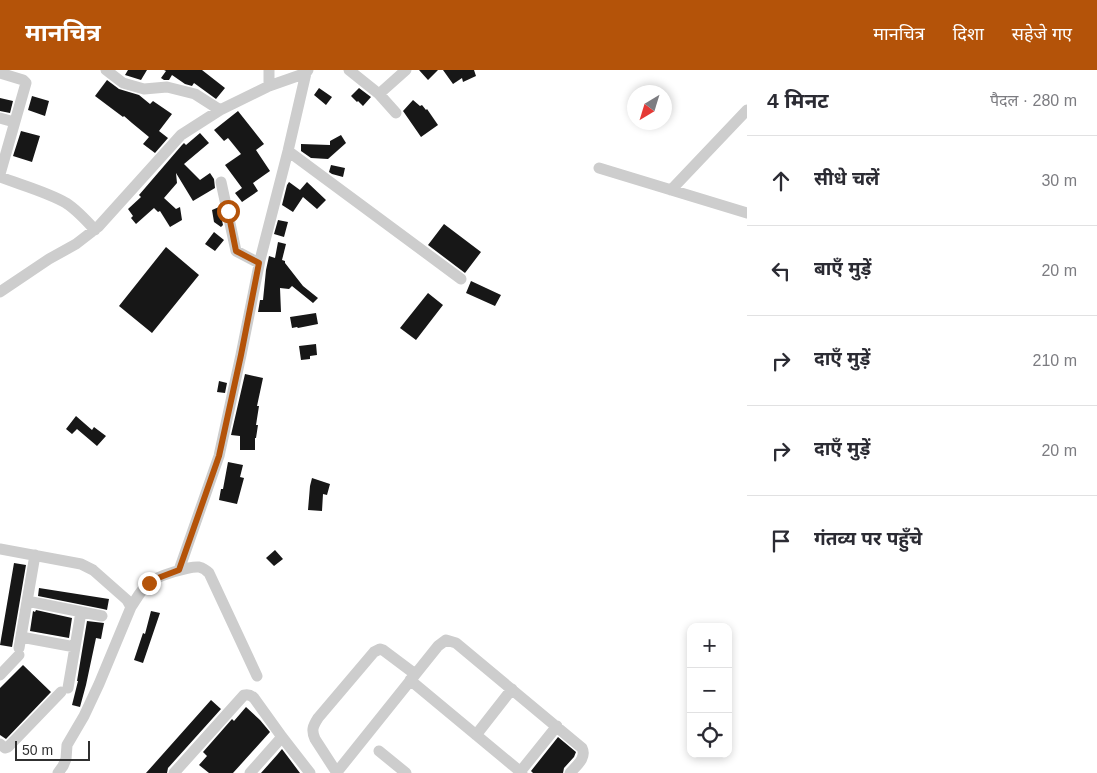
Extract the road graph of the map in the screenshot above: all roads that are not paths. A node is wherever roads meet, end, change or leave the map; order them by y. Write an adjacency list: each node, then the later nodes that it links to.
1 (106, 70): 9 (street)
2 (269, 70): 7 (street)
3 (349, 70): 8 (street)
4 (406, 70): 8 (street)
5 (307, 71): 7 (street); 14 (street)
6 (0, 73): 13 (street)
7 (269, 86): 9 (street)
8 (379, 94): 11 (street)
9 (220, 110): 20 (street)
10 (747, 110): 18 (street)
11 (396, 113)
12 (0, 118): 13 (street)
13 (14, 122): 16 (street)
14 (288, 151): 21 (street); 22 (street)
15 (599, 168): 18 (street)
16 (0, 175): 20 (street)
17 (221, 182): 21 (street)
18 (671, 190): 19 (street)
19 (747, 213)
20 (95, 230): 23 (street)
21 (259, 263): 26 (street)
22 (460, 279)
23 (0, 292)
24 (0, 549): 25 (street)
25 (35, 555): 27 (street); 28 (street)
26 (176, 571): 28 (street); 34 (street)
27 (27, 601): 29 (street); 31 (street)
28 (132, 607): 44 (street)
29 (81, 612): 30 (street); 32 (street)
30 (102, 616)
31 (19, 647): 32 (street); 33 (street)
32 (75, 647): 40 (street)
33 (0, 675)
34 (257, 676)
35 (412, 677): 36 (street); 38 (street); 48 (street); 48 (street)
36 (512, 689): 37 (street); 38 (street)
37 (556, 726): 43 (street); 50 (street)
38 (476, 735): 43 (street)
39 (282, 737): 42 (street); 46 (street); 47 (street)
40 (0, 744)
41 (379, 751): 49 (street)
42 (178, 769): 45 (street)
43 (521, 772)
44 (58, 773)
45 (191, 773)
46 (250, 773)
47 (310, 773)
48 (337, 773)
49 (406, 773)
50 (570, 773)

